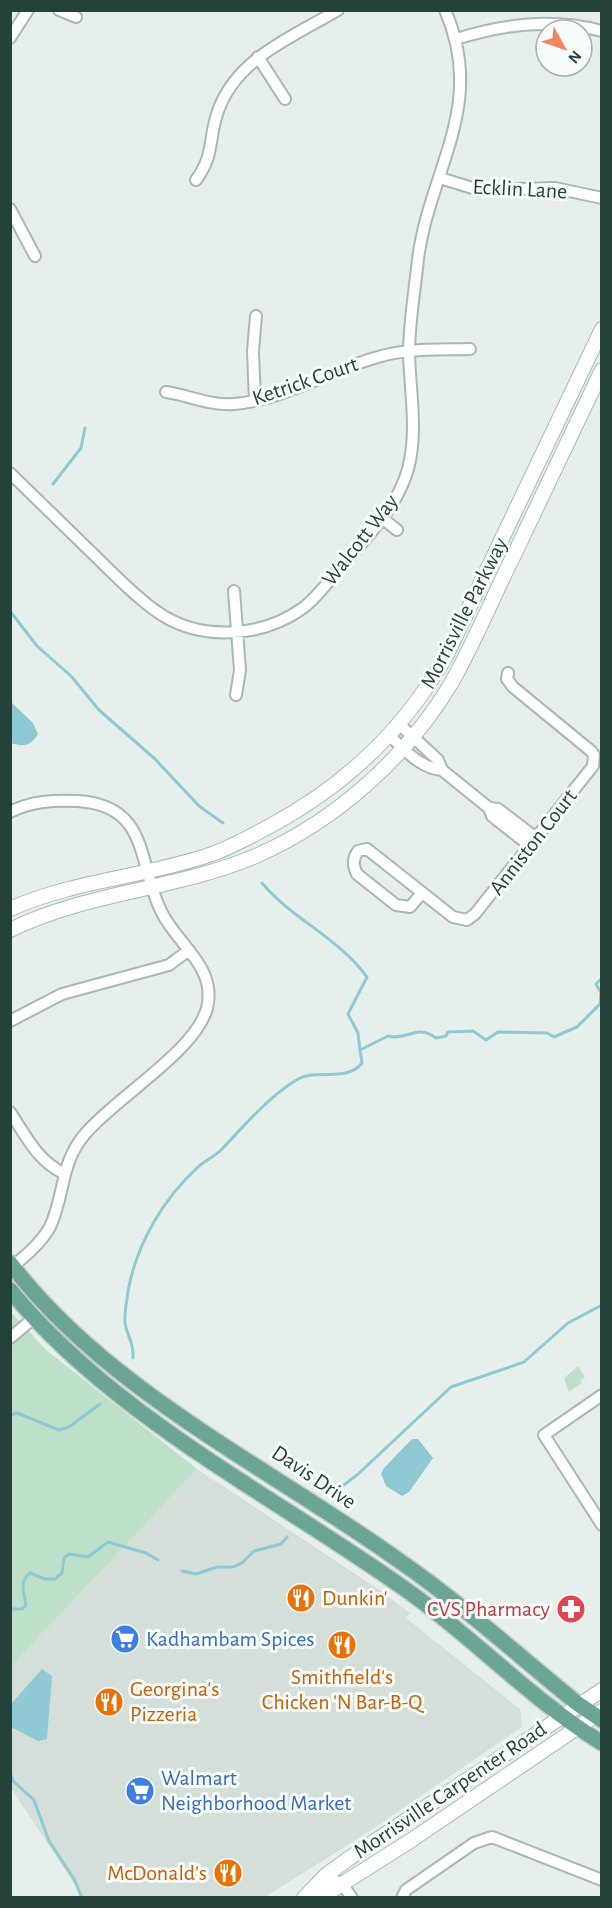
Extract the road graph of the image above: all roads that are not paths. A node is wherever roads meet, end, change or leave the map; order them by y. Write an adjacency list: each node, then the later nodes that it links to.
1 (28, 10): 7 (street)
2 (59, 10): 5 (street)
3 (338, 10): 9 (street)
4 (445, 10): 8 (street, Walcott Way)
5 (76, 17)
6 (602, 31): 8 (street)
7 (10, 39)
8 (456, 39): 11 (street, Walcott Way)
9 (258, 57): 10 (street); 12 (street)
10 (285, 99)
11 (440, 178): 13 (street, Ecklin Lane); 19 (street, Walcott Way)
12 (196, 180)
13 (602, 198)
14 (10, 209): 15 (street)
15 (35, 256)
16 (256, 316): 22 (street)
17 (602, 329): 30 (main road, Morrisville Parkway)
18 (470, 349): 19 (street, Ketrick Court)
19 (409, 351): 22 (street, Ketrick Court); 24 (street, Walcott Way)
20 (602, 370): 32 (main road, Morrisville Parkway)
21 (166, 392): 22 (street, Ketrick Court)
22 (255, 400)
23 (10, 473): 27 (street, Walcott Way)
24 (382, 518): 25 (street); 27 (street, Walcott Way)
25 (397, 530)
26 (234, 591): 27 (street)
27 (238, 632): 29 (street)
28 (508, 673): 36 (street, Anniston Court)
29 (236, 695)
30 (400, 724): 31 (main road, Morrisville Parkway); 32 (street)
31 (390, 736): 33 (street); 37 (main road, Morrisville Parkway)
32 (412, 737): 33 (main road, Morrisville Parkway); 34 (street)
33 (403, 748): 34 (street); 38 (main road, Morrisville Parkway)
34 (442, 770): 36 (street)
35 (10, 812): 37 (street)
36 (533, 842): 39 (street, Anniston Court)
37 (149, 870): 38 (street); 40 (main road, Morrisville Parkway)
38 (152, 887): 41 (main road, Morrisville Parkway); 42 (street)
39 (422, 893): 39 (street, Anniston Court)
40 (10, 909)
41 (10, 930)
42 (189, 950): 43 (street); 45 (street)
43 (10, 1021)
44 (10, 1112): 45 (street)
45 (63, 1173): 46 (street)
46 (12, 1265): 53 (main road, Davis Drive)
47 (10, 1290): 48 (main road, Davis Drive)
48 (34, 1318): 49 (street); 54 (main road, Davis Drive)
49 (10, 1338)
50 (602, 1395): 51 (street)
51 (602, 1525)
52 (602, 1690): 53 (main road, Morrisville Carpenter Road)
53 (578, 1704): 54 (main road, Morrisville Carpenter Road); 55 (main road, Davis Drive)
54 (561, 1715): 56 (main road, Davis Drive); 58 (main road, Morrisville Carpenter Road)
55 (599, 1715): 56 (main road, Morrisville Carpenter Road)
56 (578, 1728): 57 (main road, Davis Drive); 60 (main road, Morrisville Carpenter Road)
57 (602, 1743)
58 (326, 1875): 60 (street); 61 (street); 62 (main road, Morrisville Carpenter Road)
59 (602, 1880): 64 (street)
60 (342, 1884): 61 (main road, Morrisville Carpenter Road); 63 (street)
61 (323, 1897)
62 (304, 1898)
63 (352, 1898)
64 (402, 1898)

